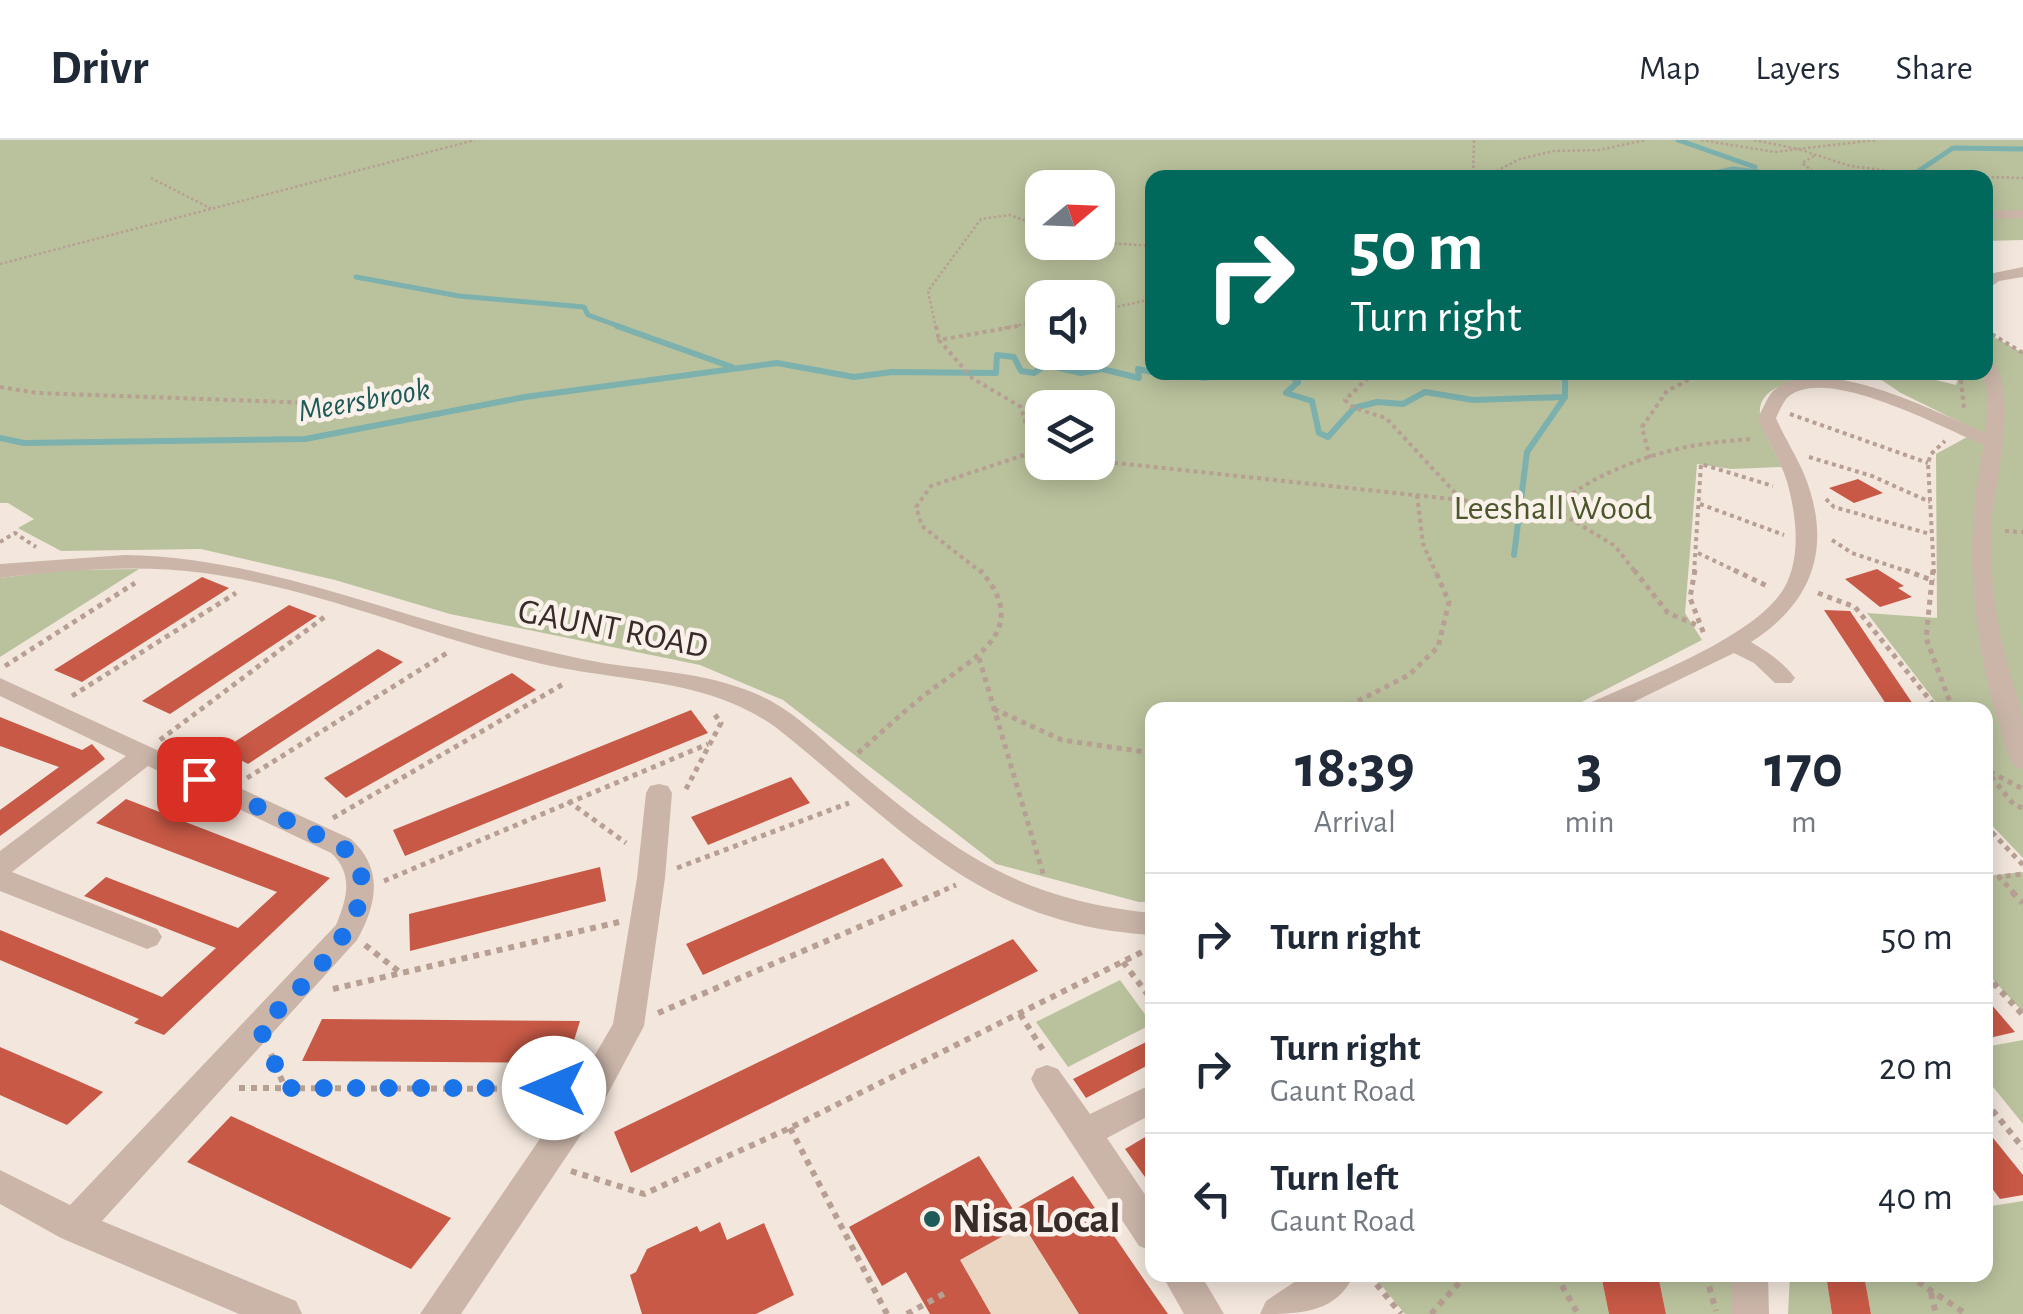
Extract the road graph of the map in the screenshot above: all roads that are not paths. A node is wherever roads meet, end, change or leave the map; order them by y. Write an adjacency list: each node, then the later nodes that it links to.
1 (2023, 214): 2 (street)
2 (1993, 215)
3 (2023, 272): 4 (street)
4 (1993, 278)
5 (1993, 377): 6 (street)
6 (1992, 442): 8 (street); 13 (street)
7 (0, 571): 17 (street, GAUNT ROAD)
8 (1725, 646): 9 (street); 11 (street)
9 (1783, 678)
10 (0, 686): 12 (street)
11 (1623, 702)
12 (146, 754): 15 (street); 24 (street)
13 (2023, 760)
14 (672, 792): 29 (street)
15 (0, 866)
16 (0, 879): 18 (street)
17 (1145, 923)
18 (147, 937)
19 (1046, 1080): 21 (street)
20 (1145, 1102): 21 (street)
21 (1086, 1133): 23 (street)
22 (0, 1186): 24 (street)
23 (1145, 1223)
24 (74, 1226): 28 (street)
25 (1185, 1282): 30 (street)
26 (1326, 1282): 31 (street)
27 (1750, 1282): 32 (street)
28 (283, 1314)
29 (440, 1314)
30 (1206, 1314)
31 (1279, 1314)
32 (1750, 1314)

